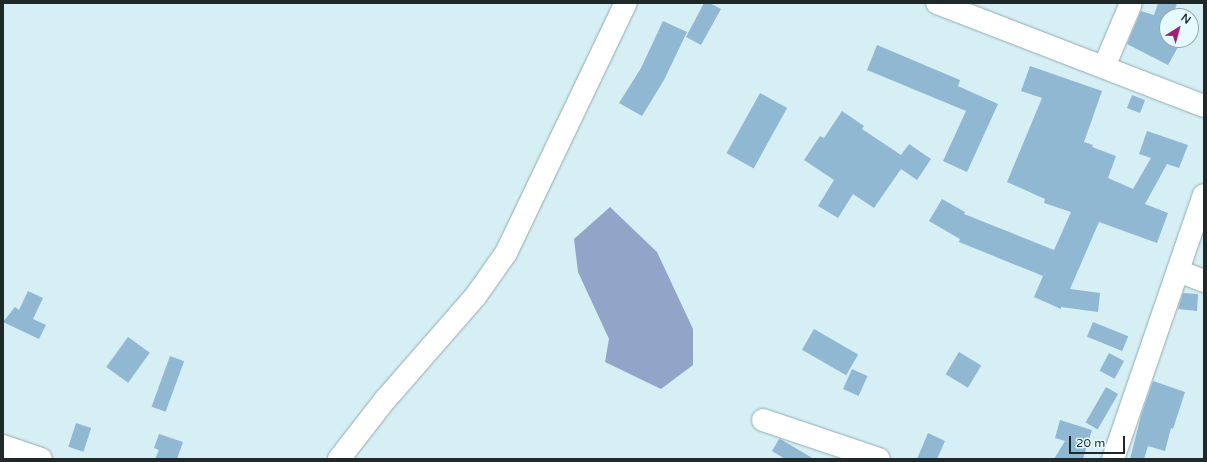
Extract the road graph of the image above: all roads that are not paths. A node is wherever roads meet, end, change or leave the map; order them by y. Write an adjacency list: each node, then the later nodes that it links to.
1 (626, 3): 12 (street)
2 (937, 3): 4 (street)
3 (1130, 3): 4 (street)
4 (1104, 67): 5 (street)
5 (1204, 106)
6 (1204, 195): 7 (street)
7 (1178, 270): 8 (street); 14 (street)
8 (1204, 280)
9 (763, 420): 13 (street)
10 (3, 446): 11 (street)
11 (41, 459)
12 (339, 459)
13 (879, 459)
14 (1113, 459)

